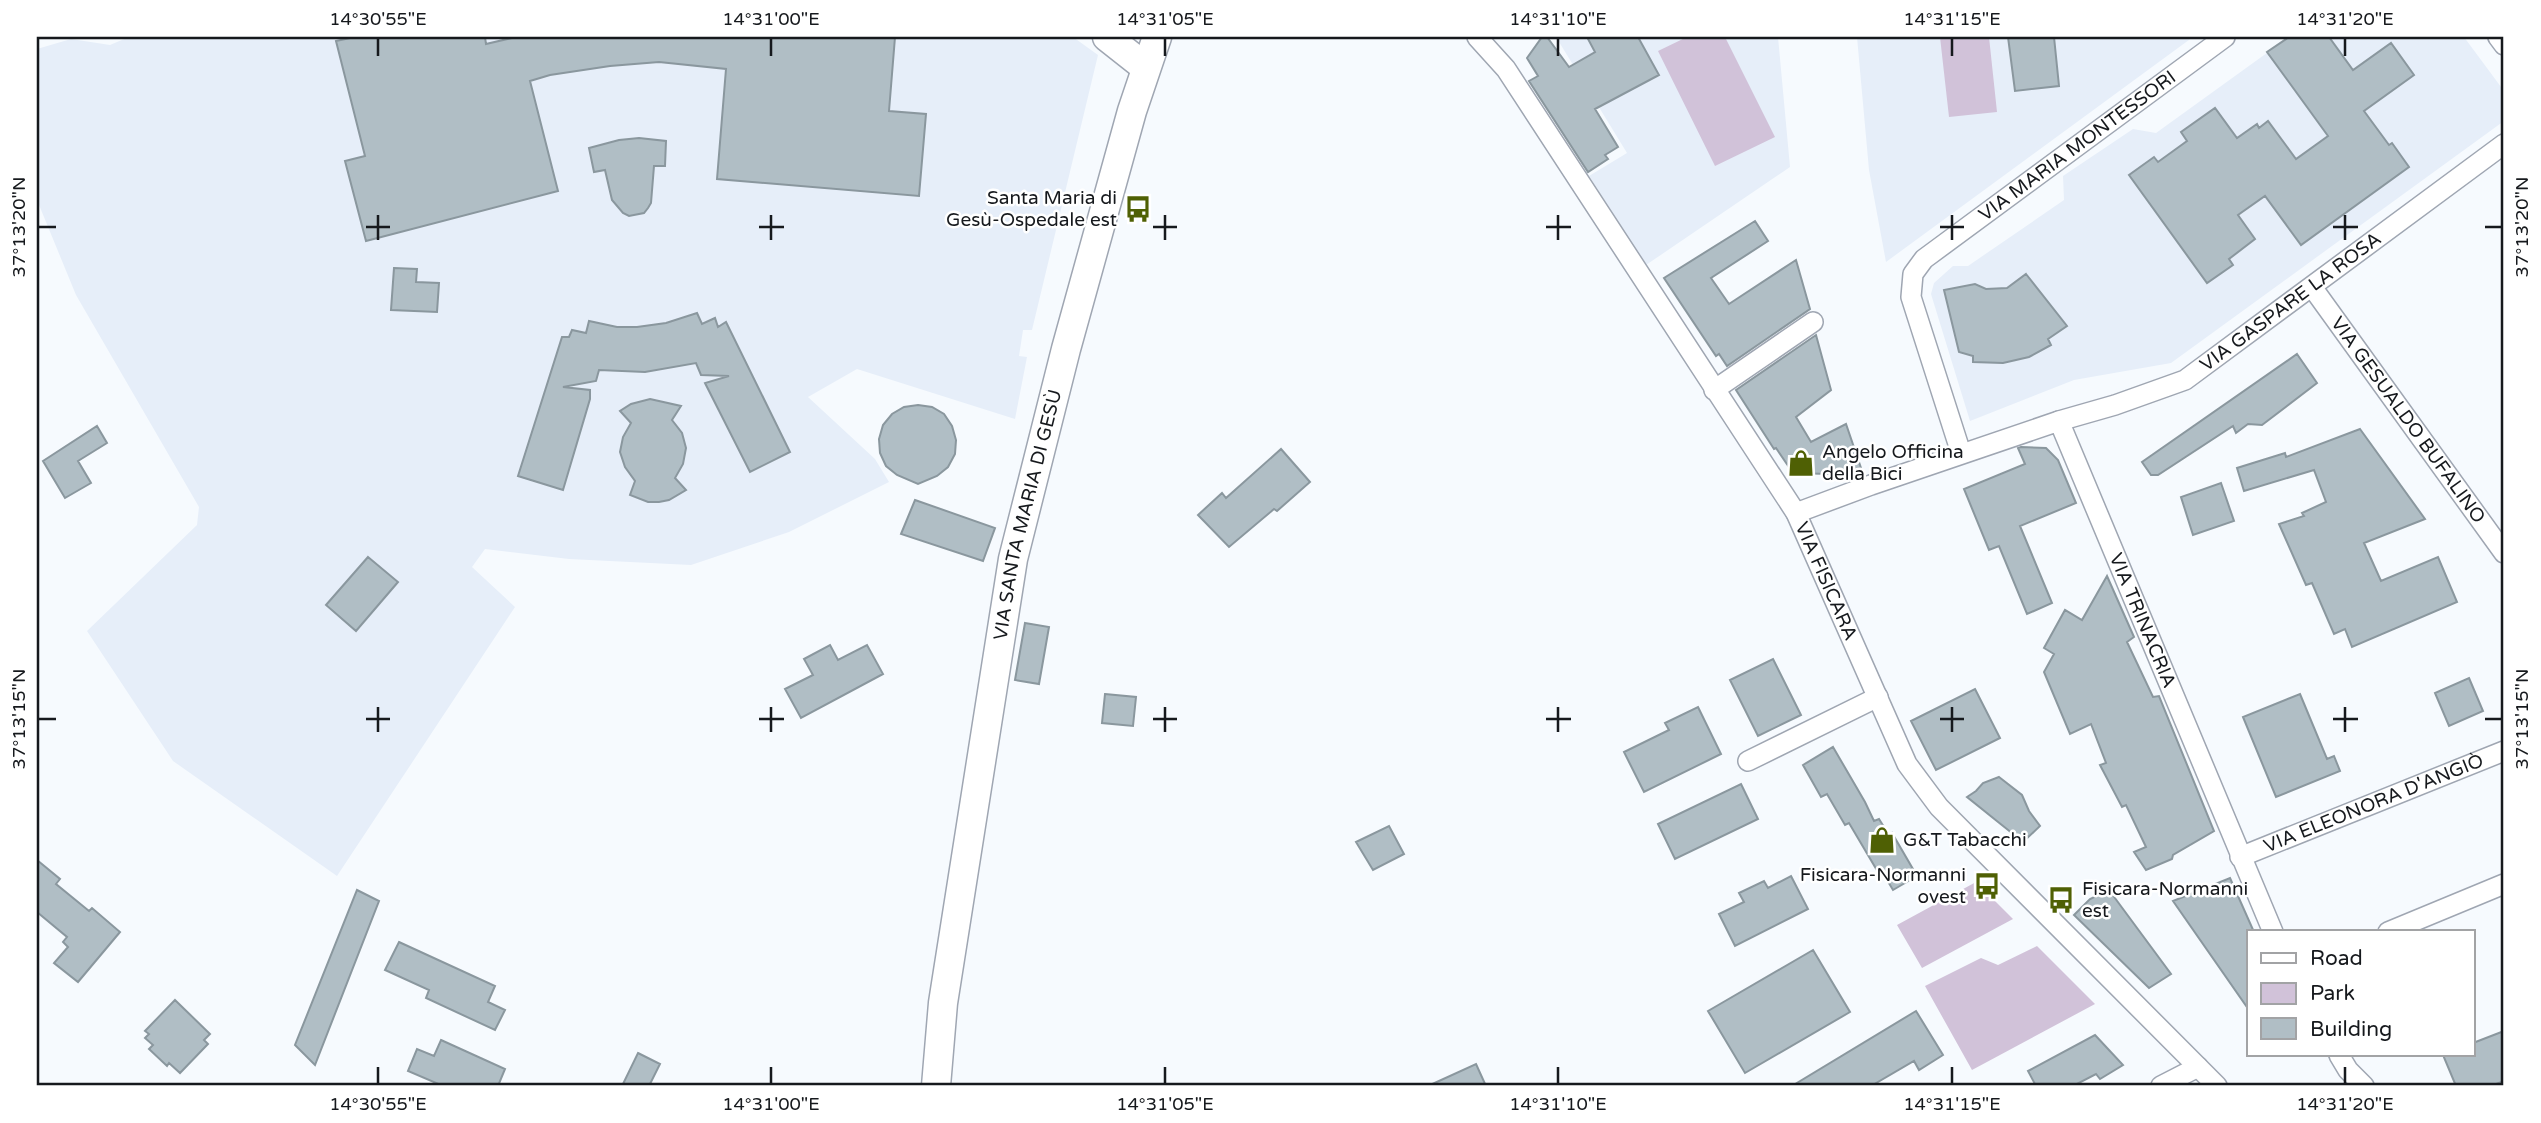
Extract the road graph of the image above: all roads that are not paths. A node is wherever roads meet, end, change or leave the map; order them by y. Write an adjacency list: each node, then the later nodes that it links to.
1 (1107, 37): 7 (main road)
2 (1157, 37): 7 (main road, VIA SANTA MARIA DI GESÙ)
3 (1477, 37): 11 (street, VIA FISICARA)
4 (2225, 37): 13 (street, VIA MARIA MONTESSORI)
5 (2498, 37): 6 (street)
6 (2504, 45)
7 (1145, 66): 23 (main road, VIA SANTA MARIA DI GESÙ)
8 (2504, 144): 9 (street, VIA GASPARE LA ROSA)
9 (2312, 287): 12 (street, VIA GASPARE LA ROSA); 15 (street, VIA GESUALDO BUFALINO)
10 (1813, 322): 11 (street)
11 (1714, 390): 14 (street, VIA FISICARA)
12 (2059, 421): 13 (street); 19 (street, VIA TRINACRIA)
13 (1952, 457): 14 (street)
14 (1796, 513): 16 (street, VIA FISICARA)
15 (2504, 553)
16 (1878, 697): 18 (street); 25 (street, VIA FISICARA)
17 (2504, 751): 19 (street, VIA ELEONORA D'ANGIÒ)
18 (1748, 761)
19 (2241, 857): 21 (street, VIA TRINACRIA)
20 (2504, 884): 22 (street)
21 (2272, 930)
22 (2393, 930)
23 (943, 1003): 26 (main road); 27 (main road)
24 (2340, 1056): 30 (street)
25 (2198, 1067): 28 (street); 29 (street, VIA FISICARA)
26 (918, 1086)
27 (936, 1086)
28 (2161, 1086)
29 (2217, 1086)
30 (2364, 1086)

